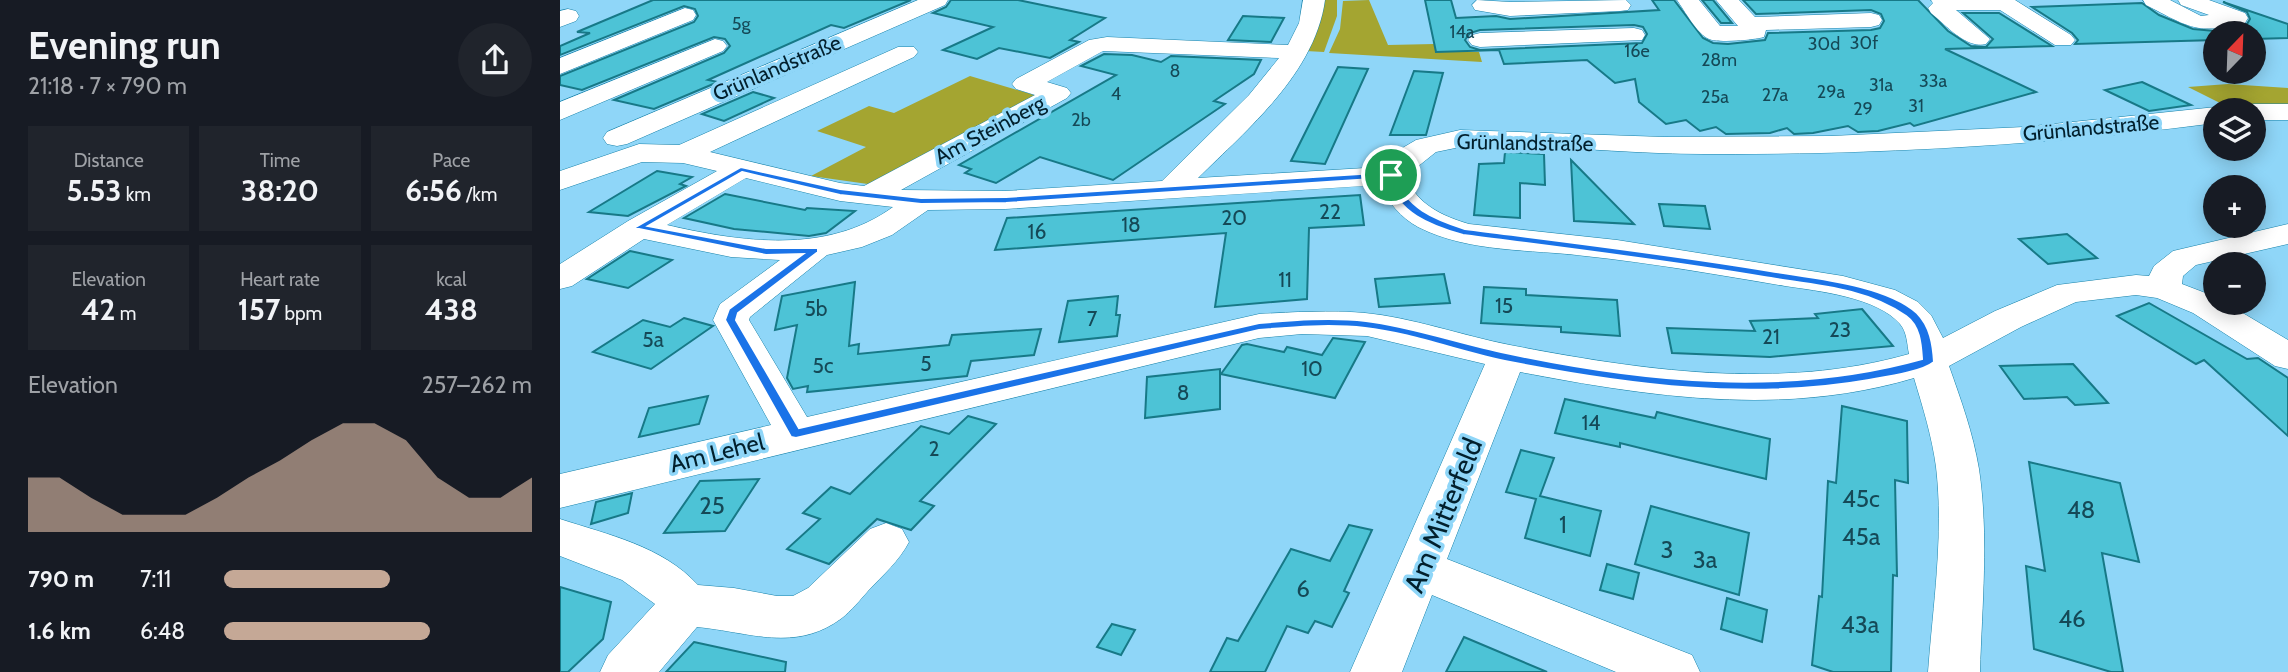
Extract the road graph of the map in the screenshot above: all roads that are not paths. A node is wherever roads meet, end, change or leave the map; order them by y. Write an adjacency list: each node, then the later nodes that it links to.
1 (937, 0): 26 (street, Grünlandstraße)
2 (1314, 0): 19 (street)
3 (1688, 0): 13 (street)
4 (2154, 0): 5 (street)
5 (2189, 0)
6 (1944, 2): 7 (street); 15 (street)
7 (2003, 2): 16 (street)
8 (1487, 3): 9 (street); 14 (street)
9 (1620, 5)
10 (1737, 11): 11 (street); 13 (street)
11 (1863, 13)
12 (685, 15): 21 (street)
13 (1714, 33): 20 (street)
14 (1634, 35)
15 (1978, 39)
16 (2063, 40)
17 (715, 46): 22 (street, Grünlandstraße)
18 (906, 52): 27 (street, Grünlandstraße)
19 (1295, 52): 31 (street); 32 (street, Am Steinberg)
20 (1729, 54)
21 (560, 67)
22 (560, 112)
23 (2266, 112): 24 (street)
24 (2288, 112)
25 (2203, 117): 29 (street, Grünlandstraße)
26 (599, 135): 27 (street, Grünlandstraße); 30 (street, Grünlandstraße)
27 (683, 154): 28 (street, Grünlandstraße)
28 (741, 169): 32 (street, Grünlandstraße); 34 (street)
29 (1391, 175): 31 (street, Grünlandstraße); 41 (street)
30 (560, 181)
31 (1171, 189): 33 (street, Grünlandstraße)
32 (867, 196): 33 (street, Grünlandstraße)
33 (921, 201): 36 (street)
34 (639, 228): 36 (street); 37 (street)
35 (2288, 234): 38 (street)
36 (814, 250): 42 (street)
37 (560, 279)
38 (2164, 289): 40 (street, Am Lehel); 41 (street, Am Lehel)
39 (1507, 357): 41 (street, Am Lehel); 42 (street, Am Lehel); 46 (street, Am Mitterfeld)
40 (2288, 357)
41 (1928, 362): 51 (street)
42 (796, 433): 43 (street, Am Lehel)
43 (560, 491)
44 (560, 537): 47 (street)
45 (886, 542): 47 (street)
46 (1421, 569): 49 (street, Am Mitterfeld); 50 (street)
47 (685, 605): 48 (street)
48 (625, 672)
49 (1376, 672)
50 (1674, 672)
51 (1954, 672)

